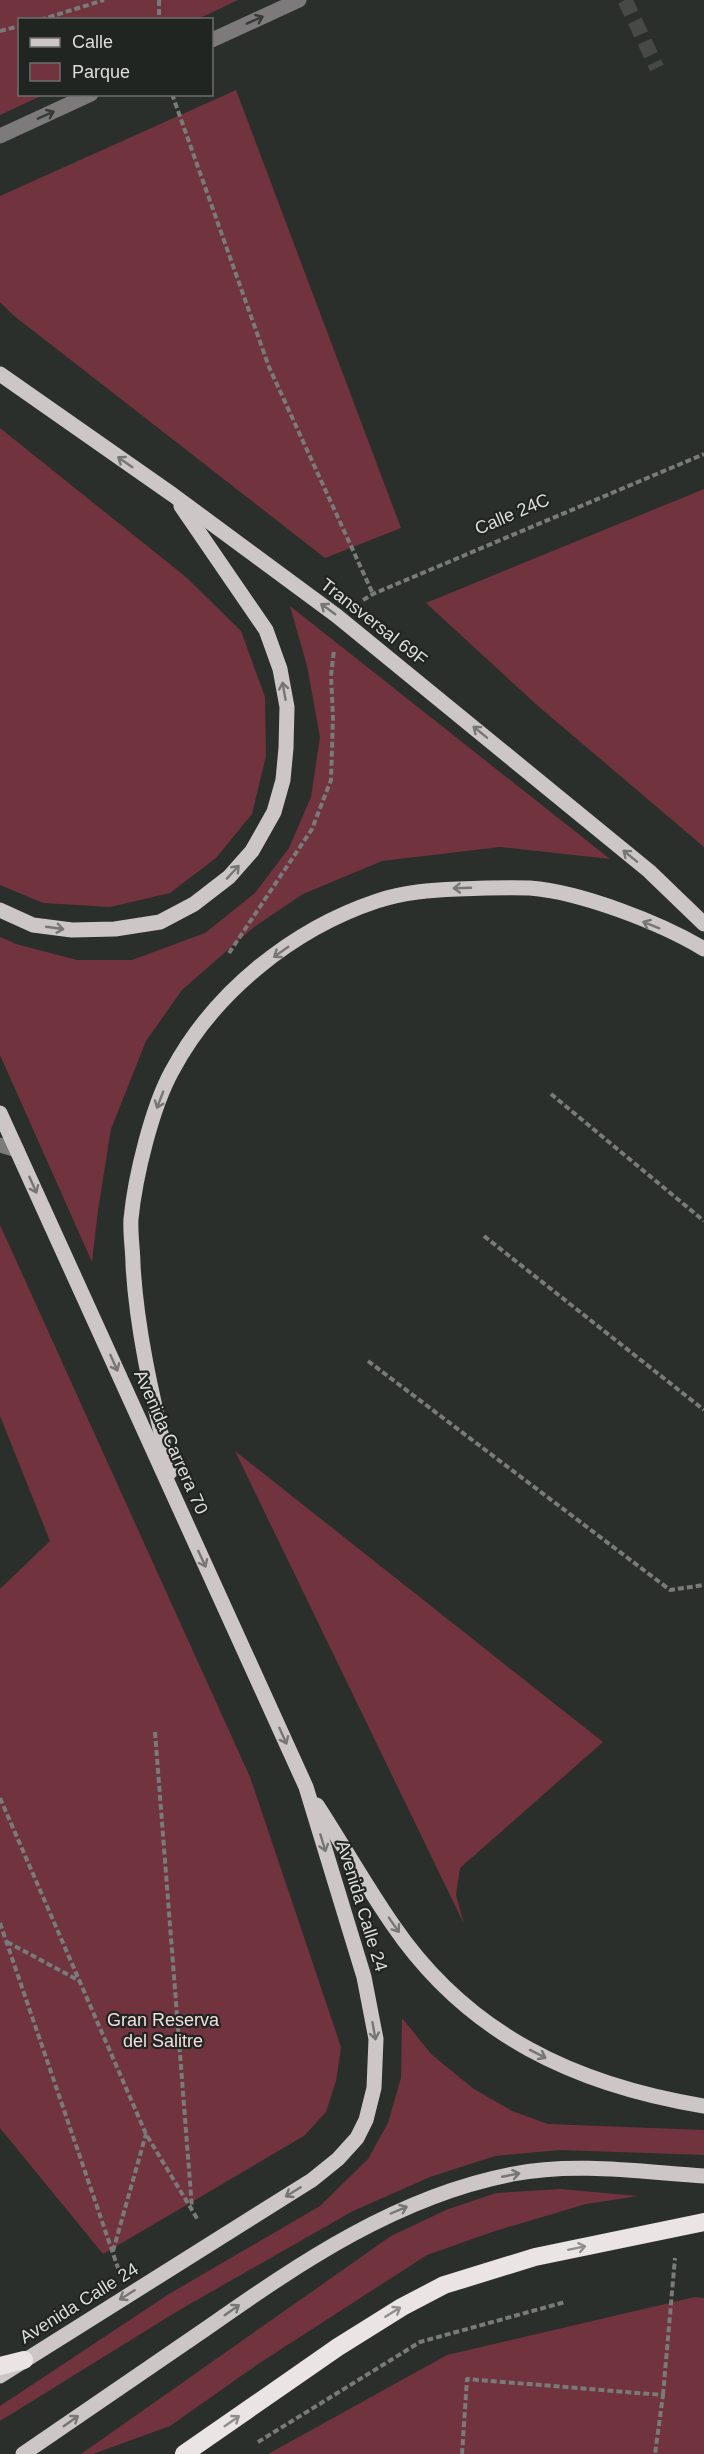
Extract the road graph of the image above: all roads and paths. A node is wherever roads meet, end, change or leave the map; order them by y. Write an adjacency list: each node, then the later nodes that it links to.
1 (104, 0): 4 (path)
2 (159, 0): 5 (path)
3 (299, 0): 8 (street, one-way to 3)
4 (46, 18)
5 (159, 18)
6 (18, 27): 7 (path)
7 (0, 32)
8 (213, 40)
9 (87, 96): 11 (street, one-way to 9)
10 (173, 96): 15 (path)
11 (0, 136)
12 (0, 374): 14 (main road, Transversal 69F, one-way to 12)
13 (704, 454): 15 (path, Calle 24C)
14 (173, 495): 16 (main road, Transversal 69F, one-way to 14); 17 (main road, one-way to 14)
15 (373, 594): 16 (path, Calle 24C)
16 (337, 616): 18 (main road, Transversal 69F, one-way to 16)
17 (0, 909)
18 (704, 924)
19 (704, 949): 28 (main road, one-way to 28)
20 (551, 1094): 24 (path)
21 (0, 1113): 23 (main road, Avenida Carrera 70)
22 (0, 1145): 23 (street)
23 (17, 1150): 28 (main road, Avenida Carrera 70, one-way to 28)
24 (704, 1221)
25 (484, 1236): 27 (path)
26 (368, 1361): 29 (path)
27 (704, 1410)
28 (178, 1505): 31 (main road, Avenida Carrera 70, one-way to 31)
29 (704, 1585)
30 (155, 1732): 39 (path)
31 (306, 1787): 36 (main road, Avenida Calle 24, one-way to 36); 46 (main road, Avenida Calle 24, one-way to 46)
32 (0, 1798): 35 (path)
33 (0, 1923): 34 (path)
34 (6, 1942): 35 (path); 43 (path)
35 (80, 1981): 37 (path)
36 (704, 2106)
37 (146, 2134): 39 (path); 43 (path)
38 (704, 2176): 51 (main road, one-way to 38)
39 (192, 2208): 41 (path)
40 (704, 2222): 42 (highway)
41 (201, 2226)
42 (678, 2228): 49 (path); 52 (highway, one-way to 42)
43 (112, 2251): 44 (path)
44 (118, 2269)
45 (565, 2302): 50 (path)
46 (24, 2360): 47 (highway); 48 (main road, Avenida Calle 24)
47 (0, 2366)
48 (0, 2376)
49 (663, 2395): 53 (path); 54 (path)
50 (249, 2448)
51 (23, 2454)
52 (184, 2454)
53 (462, 2454)
54 (655, 2454)

